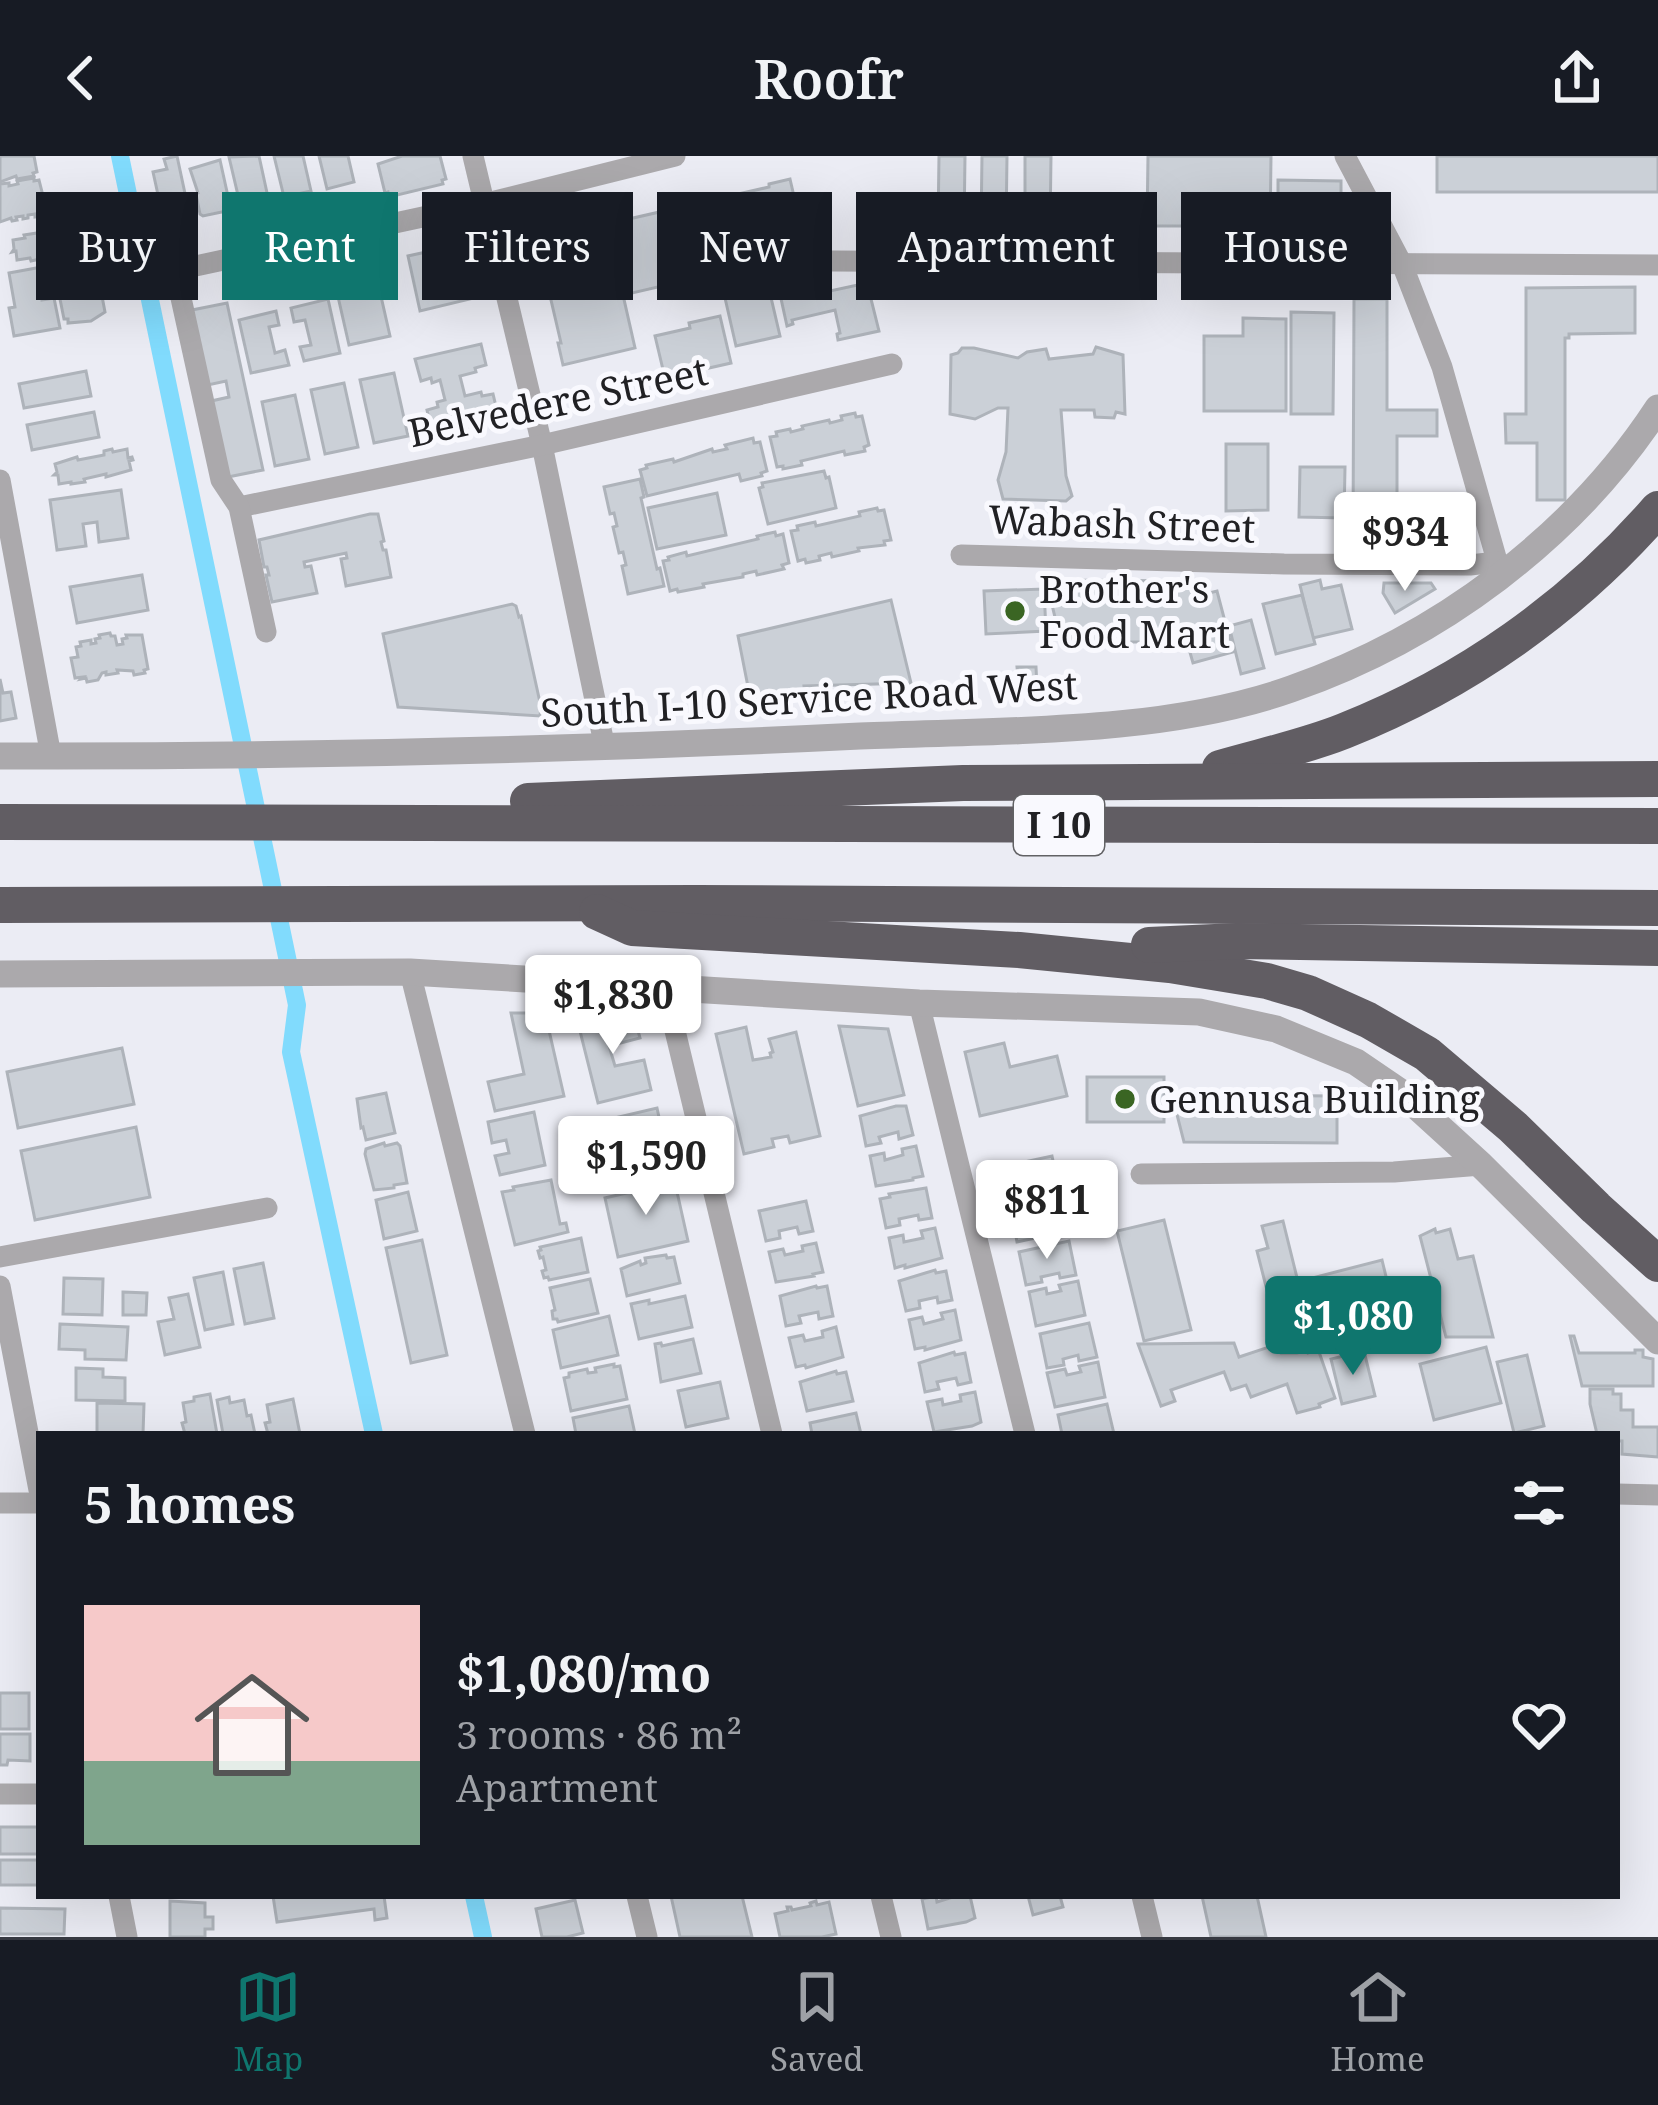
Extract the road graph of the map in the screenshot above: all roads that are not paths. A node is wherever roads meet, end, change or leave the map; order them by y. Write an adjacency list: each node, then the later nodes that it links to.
1 (473, 156): 4 (street)
2 (676, 156): 5 (street)
3 (1346, 156): 8 (street)
4 (480, 192)
5 (531, 192)
6 (422, 217): 15 (street)
7 (832, 261): 8 (street)
8 (1402, 264): 9 (street); 18 (street)
9 (1658, 265)
10 (507, 300): 13 (street)
11 (892, 364): 13 (street, Belvedere Street)
12 (1658, 408): 18 (street, South I-10 Service Road West)
13 (542, 445): 15 (street, Belvedere Street); 20 (street)
14 (0, 481): 22 (street)
15 (239, 507): 19 (street)
16 (1658, 509): 24 (highway)
17 (961, 555): 18 (street, Wabash Street)
18 (1499, 569): 20 (street, South I-10 Service Road West)
19 (266, 632)
20 (605, 748): 22 (street, South I-10 Service Road West)
21 (0, 756): 22 (street, South I-10 Service Road West)
22 (51, 756)
23 (1658, 779): 24 (highway)
24 (1177, 781): 26 (highway)
25 (0, 822): 26 (highway, I 10)
26 (461, 824): 27 (highway, I 10)
27 (1658, 826)
28 (577, 903): 29 (highway, I 10); 30 (highway, I 10); 32 (highway)
29 (0, 904)
30 (1658, 908)
31 (1658, 948): 32 (highway)
32 (1019, 950): 41 (highway)
33 (410, 972): 34 (street); 35 (street); 44 (street)
34 (0, 974)
35 (664, 985): 36 (street); 45 (street)
36 (919, 1003): 37 (street); 46 (street)
37 (1481, 1165): 38 (street); 43 (street)
38 (1141, 1174)
39 (267, 1208): 40 (street)
40 (0, 1257)
41 (1652, 1262)
42 (0, 1286): 47 (street)
43 (1655, 1337)
44 (524, 1431)
45 (771, 1431)
46 (1024, 1431)
47 (36, 1474)
48 (1620, 1494): 49 (street)
49 (1658, 1495)
50 (0, 1503): 51 (street)
51 (36, 1503)
52 (0, 1794): 53 (street)
53 (36, 1794)
54 (120, 1899): 58 (street)
55 (639, 1899): 59 (street)
56 (882, 1899): 60 (street)
57 (1143, 1899): 61 (street)
58 (127, 1937)
59 (647, 1937)
60 (891, 1937)
61 (1152, 1937)

